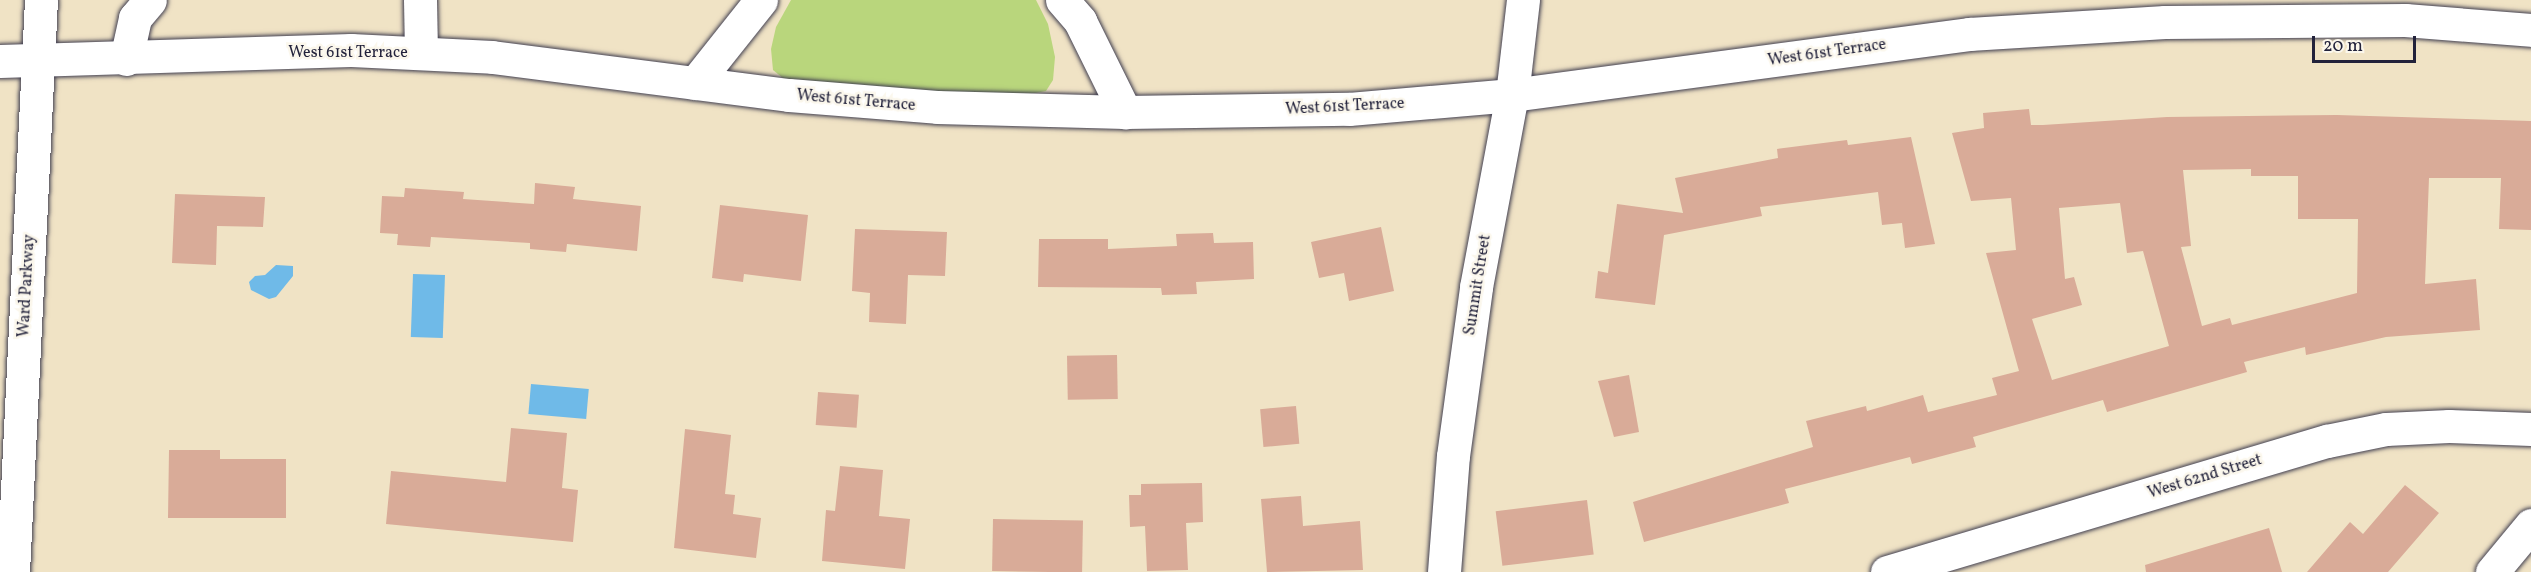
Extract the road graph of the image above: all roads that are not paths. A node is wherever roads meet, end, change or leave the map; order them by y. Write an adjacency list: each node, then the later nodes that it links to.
1 (41, 0): 11 (street, Ward Parkway)
2 (150, 0): 9 (street)
3 (420, 0): 8 (street)
4 (761, 0): 12 (street)
5 (1062, 0): 14 (street)
6 (1523, 0): 13 (street, Summit Street)
7 (2531, 30): 13 (street, West 61st Terrace)
8 (421, 53): 9 (street, West 61st Terrace); 12 (street, West 61st Terrace)
9 (126, 59): 11 (street, West 61st Terrace)
10 (0, 61): 11 (street, West 61st Terrace)
11 (38, 63): 18 (street, Ward Parkway)
12 (695, 82): 14 (street, West 61st Terrace)
13 (1512, 94): 14 (street, West 61st Terrace); 19 (street, Summit Street)
14 (1125, 112)
15 (2531, 429): 20 (street, West 62nd Street)
16 (2531, 525): 17 (street)
17 (2501, 570)
18 (13, 572)
19 (1444, 572)
20 (1887, 572)

